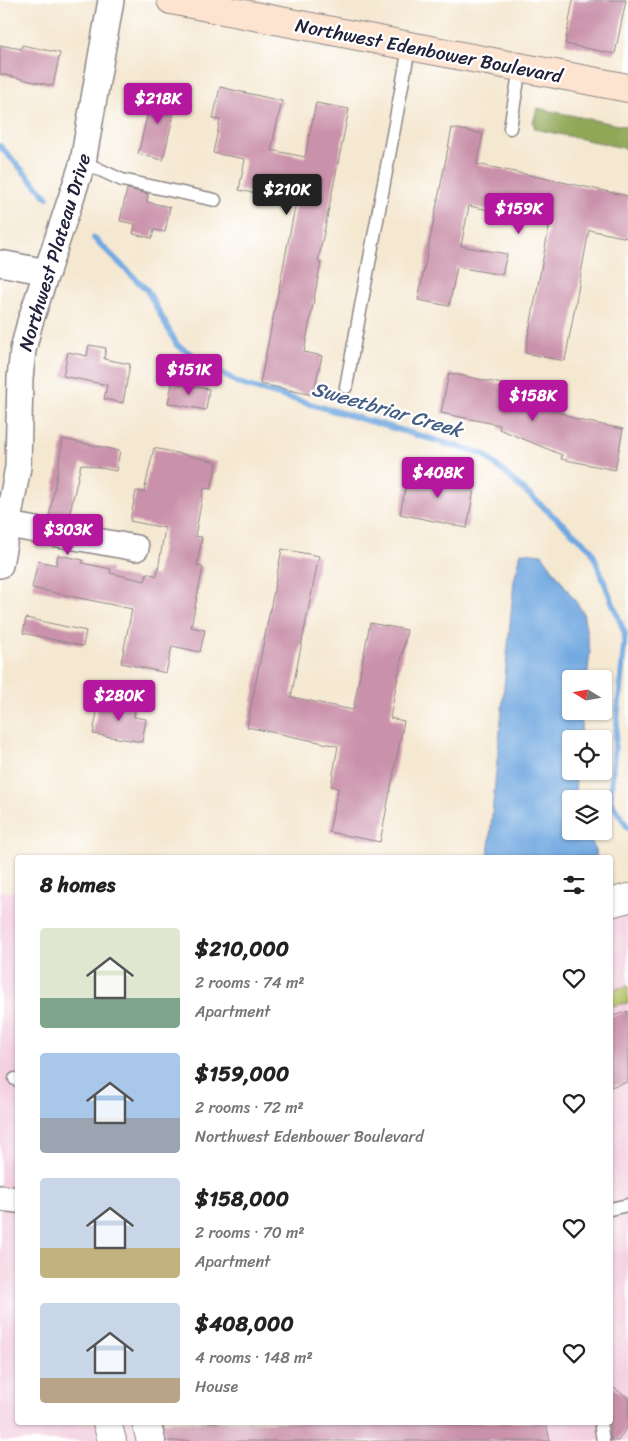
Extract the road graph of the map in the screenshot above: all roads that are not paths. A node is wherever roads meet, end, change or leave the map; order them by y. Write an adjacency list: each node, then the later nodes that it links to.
1 (111, 0): 7 (street, Northwest Plateau Drive)
2 (171, 0): 3 (main road, Northwest Edenbower Boulevard)
3 (409, 48): 4 (main road, Northwest Edenbower Boulevard); 11 (lane)
4 (520, 68): 5 (main road, Northwest Edenbower Boulevard); 6 (lane)
5 (628, 88)
6 (510, 128)
7 (83, 162): 8 (lane); 10 (street, Northwest Plateau Drive)
8 (215, 200)
9 (0, 263): 10 (street)
10 (47, 272): 12 (street, Northwest Plateau Drive)
11 (346, 387)
12 (10, 390): 13 (street, Northwest Plateau Drive)
13 (6, 520): 14 (street); 15 (street, Northwest Plateau Drive)
14 (136, 548)
15 (0, 565)
16 (628, 898): 17 (street)
17 (613, 902)
18 (0, 1198): 19 (street)
19 (15, 1200)
20 (627, 1208): 21 (lane)
21 (613, 1209)
22 (108, 1425): 25 (street)
23 (147, 1425): 26 (street)
24 (601, 1428): 27 (lane)
25 (112, 1441)
26 (151, 1441)
27 (603, 1441)

